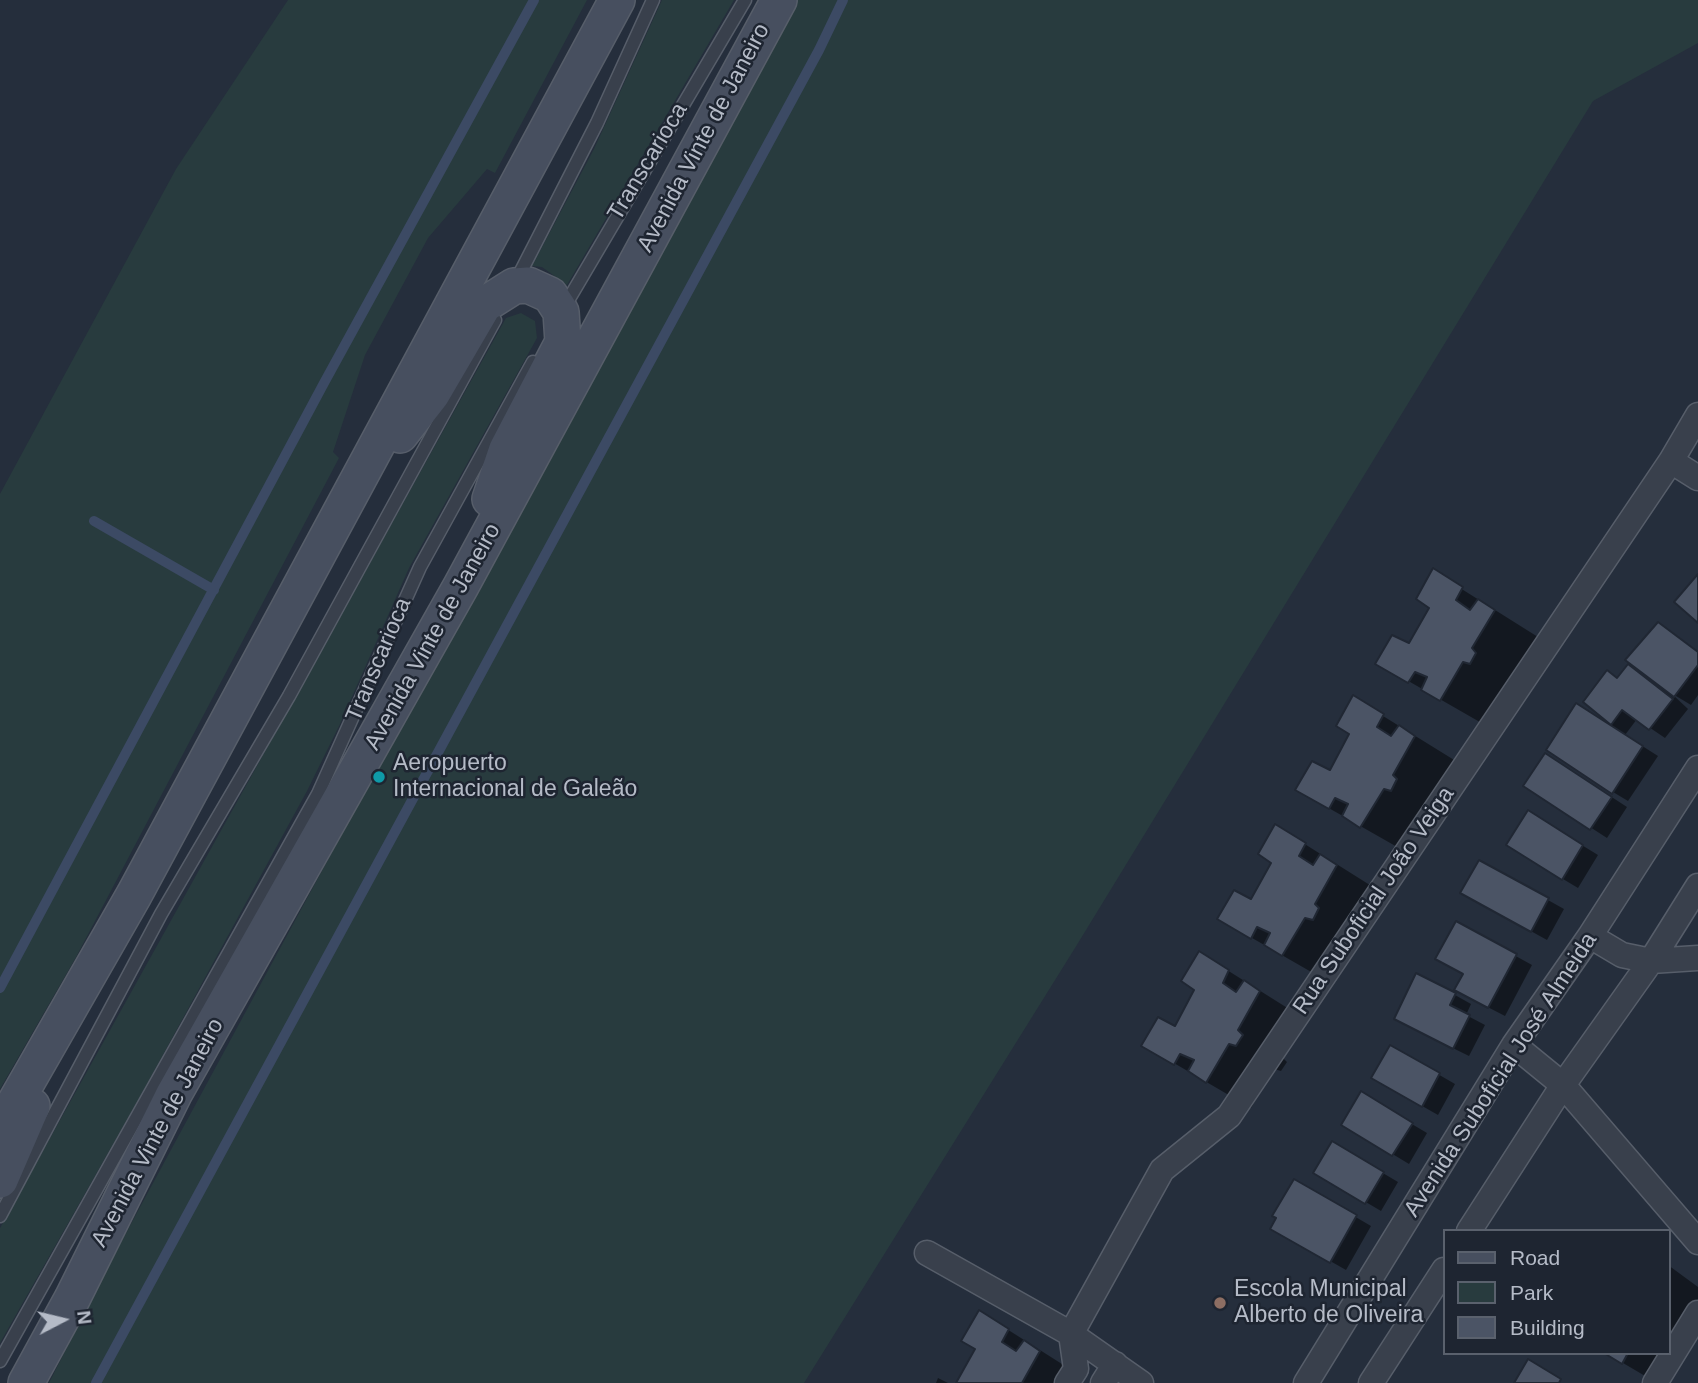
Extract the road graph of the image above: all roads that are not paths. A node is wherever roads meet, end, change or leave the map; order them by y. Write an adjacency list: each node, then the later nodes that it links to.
1 (617, 0): 10 (street)
2 (653, 0): 5 (lane)
3 (745, 0): 6 (lane, Transcarioca)
4 (779, 0): 11 (street, Avenida Vinte de Janeiro)
5 (514, 286): 6 (street); 10 (street); 22 (lane)
6 (551, 331): 11 (street); 30 (lane, Transcarioca)
7 (1698, 415): 8 (street, Rua Suboficial João Veiga)
8 (1671, 461): 9 (street); 29 (street, Rua Suboficial João Veiga)
9 (1698, 478)
10 (336, 517): 14 (street)
11 (461, 586): 27 (street, Avenida Vinte de Janeiro)
12 (1698, 768): 15 (street, Avenida Suboficial José Almeida)
13 (1698, 886): 17 (street)
14 (134, 895): 20 (street); 21 (street)
15 (1590, 936): 17 (street); 18 (street, Avenida Suboficial José Almeida)
16 (1698, 958): 17 (street)
17 (1651, 961): 19 (street)
18 (1514, 1045): 19 (street); 36 (street, Avenida Suboficial José Almeida)
19 (1563, 1085): 23 (street); 24 (street)
20 (0, 1129)
21 (0, 1180)
22 (0, 1216)
23 (1470, 1229)
24 (1698, 1242)
25 (927, 1253): 29 (street)
26 (1442, 1273): 37 (street)
27 (72, 1299): 32 (street, Avenida Vinte de Janeiro); 33 (street)
28 (1698, 1313): 38 (street)
29 (1071, 1334): 31 (street); 34 (street)
30 (0, 1362)
31 (1109, 1373): 35 (street)
32 (26, 1383)
33 (36, 1383)
34 (1067, 1383)
35 (1141, 1383)
36 (1307, 1383)
37 (1371, 1383)
38 (1655, 1383)

